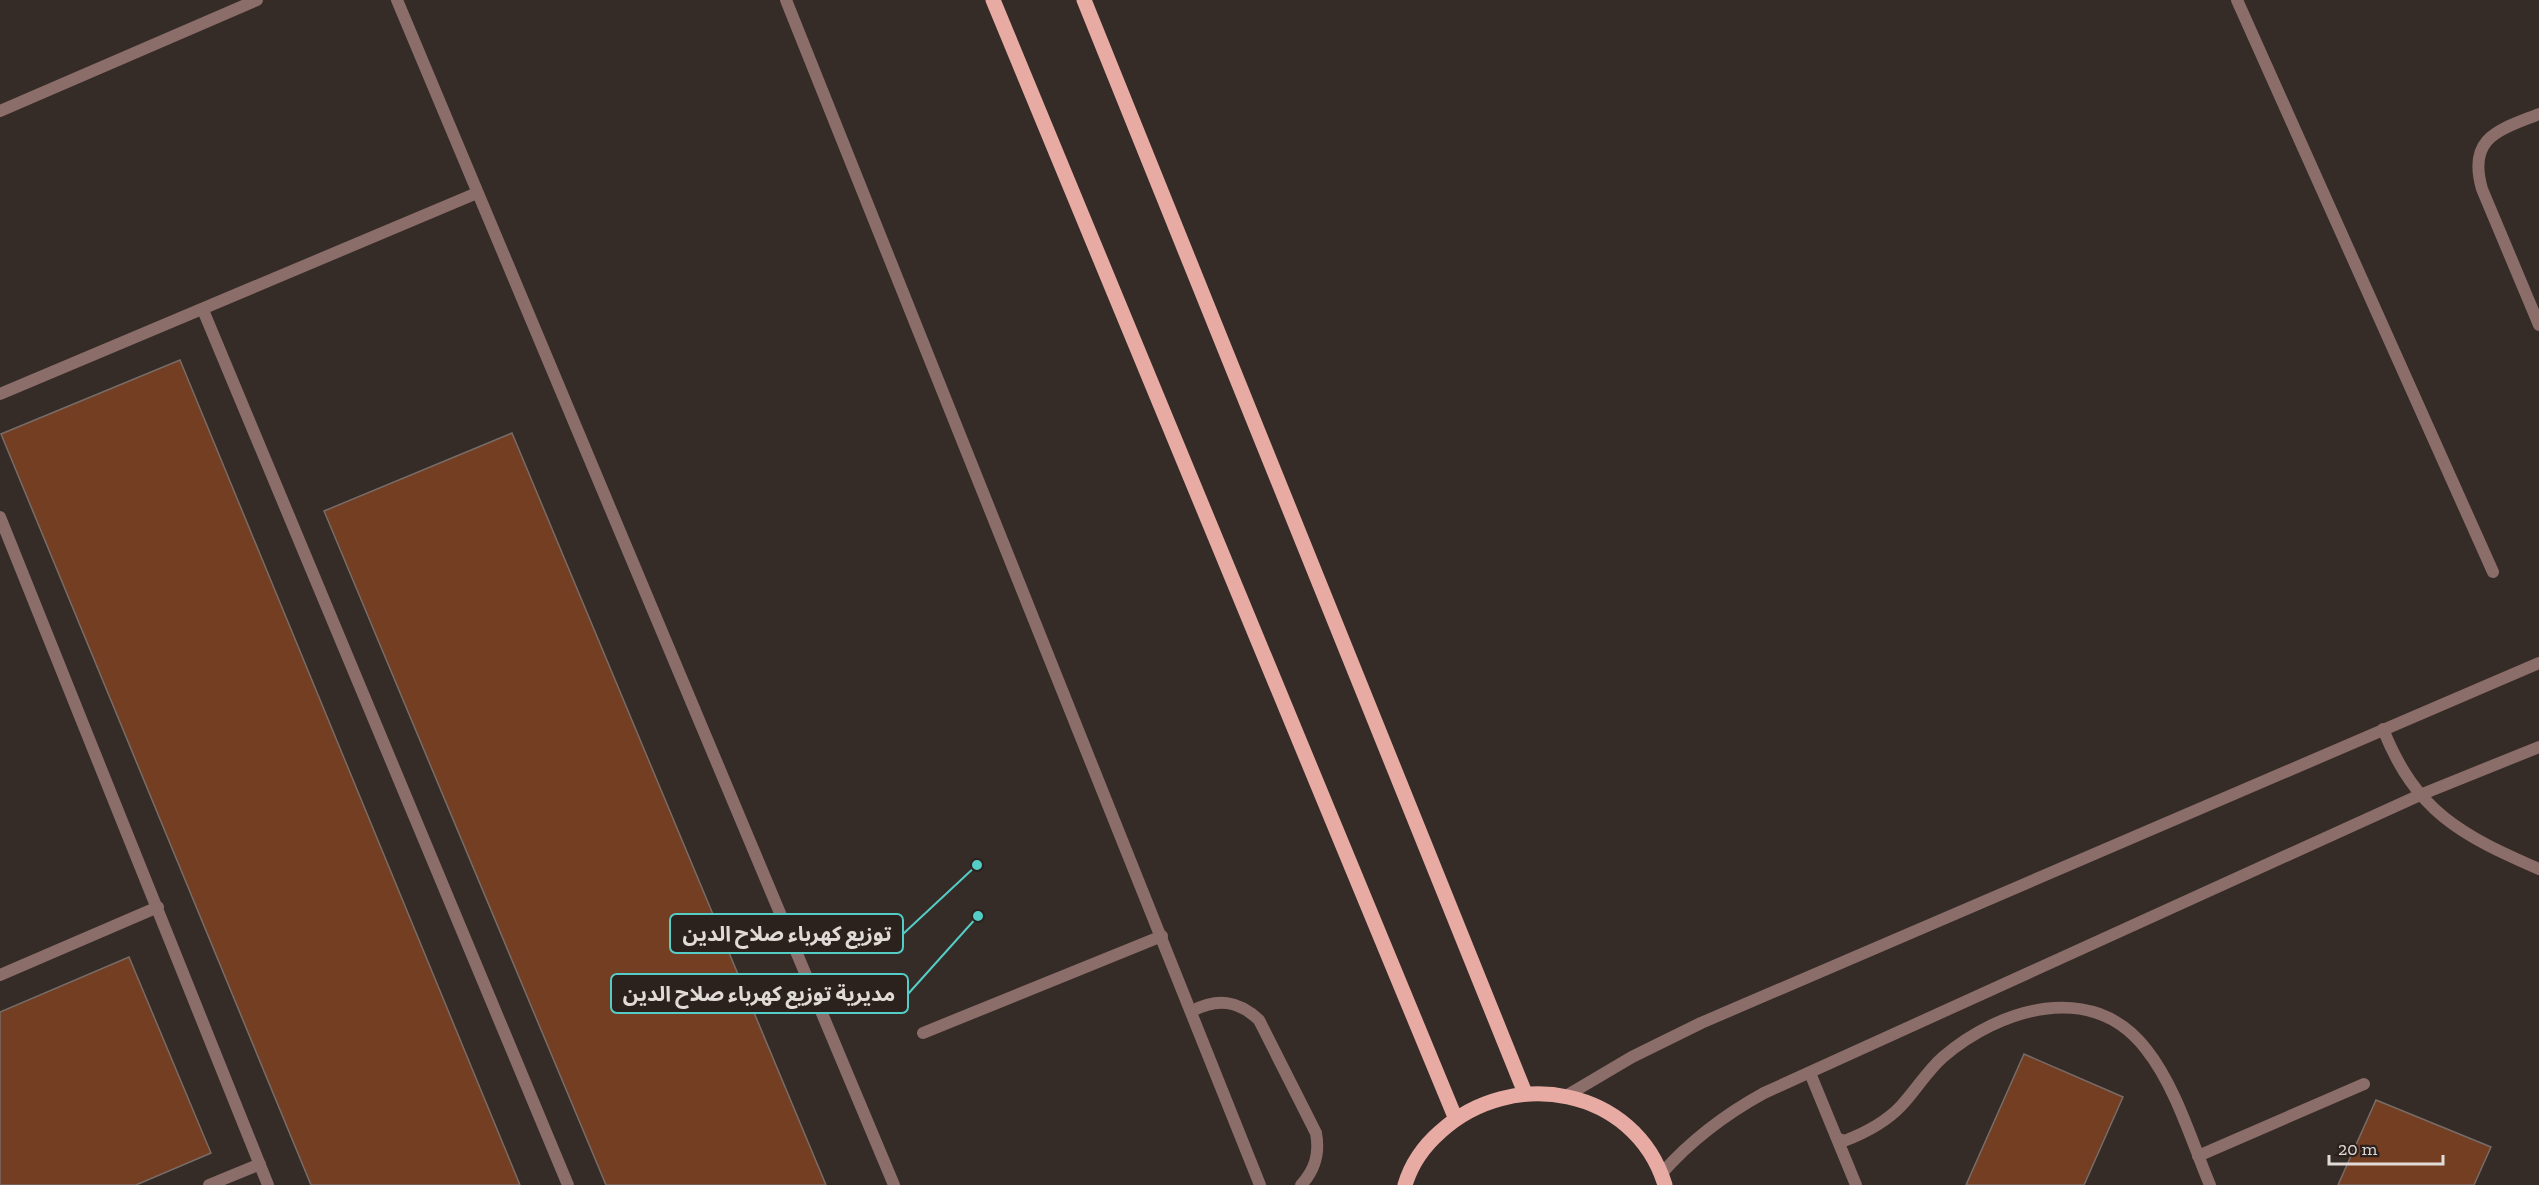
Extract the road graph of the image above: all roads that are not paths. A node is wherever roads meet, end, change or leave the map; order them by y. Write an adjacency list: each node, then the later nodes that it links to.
1 (257, 0): 7 (street)
2 (397, 0): 9 (street)
3 (786, 0): 21 (street)
4 (993, 0): 29 (main road)
5 (1084, 0): 27 (main road)
6 (2237, 0): 14 (street)
7 (0, 111)
8 (2539, 114): 11 (street)
9 (477, 193): 10 (street); 37 (street)
10 (203, 310): 12 (street); 36 (street)
11 (2539, 325)
12 (0, 394)
13 (0, 516): 20 (street)
14 (2493, 572)
15 (2539, 663): 16 (street)
16 (2383, 729): 18 (street); 28 (street)
17 (2539, 747): 18 (street)
18 (2420, 795): 19 (street); 25 (street)
19 (2539, 869)
20 (158, 907): 22 (street); 32 (street)
21 (1162, 936): 23 (street); 24 (street)
22 (0, 975)
23 (1192, 1011): 38 (street); 39 (street)
24 (923, 1033)
25 (1810, 1073): 30 (street); 33 (street)
26 (2364, 1083): 31 (street)
27 (1525, 1093): 28 (main road); 29 (main road)
28 (1566, 1096): 33 (main road)
29 (1455, 1117): 40 (main road)
30 (1837, 1138): 31 (street); 41 (street)
31 (2198, 1156): 42 (street)
32 (260, 1164): 34 (street); 35 (street)
33 (1663, 1179)
34 (209, 1185)
35 (268, 1185)
36 (568, 1185)
37 (894, 1185)
38 (1260, 1185)
39 (1300, 1185)
40 (1405, 1185)
41 (1856, 1185)
42 (2210, 1185)

